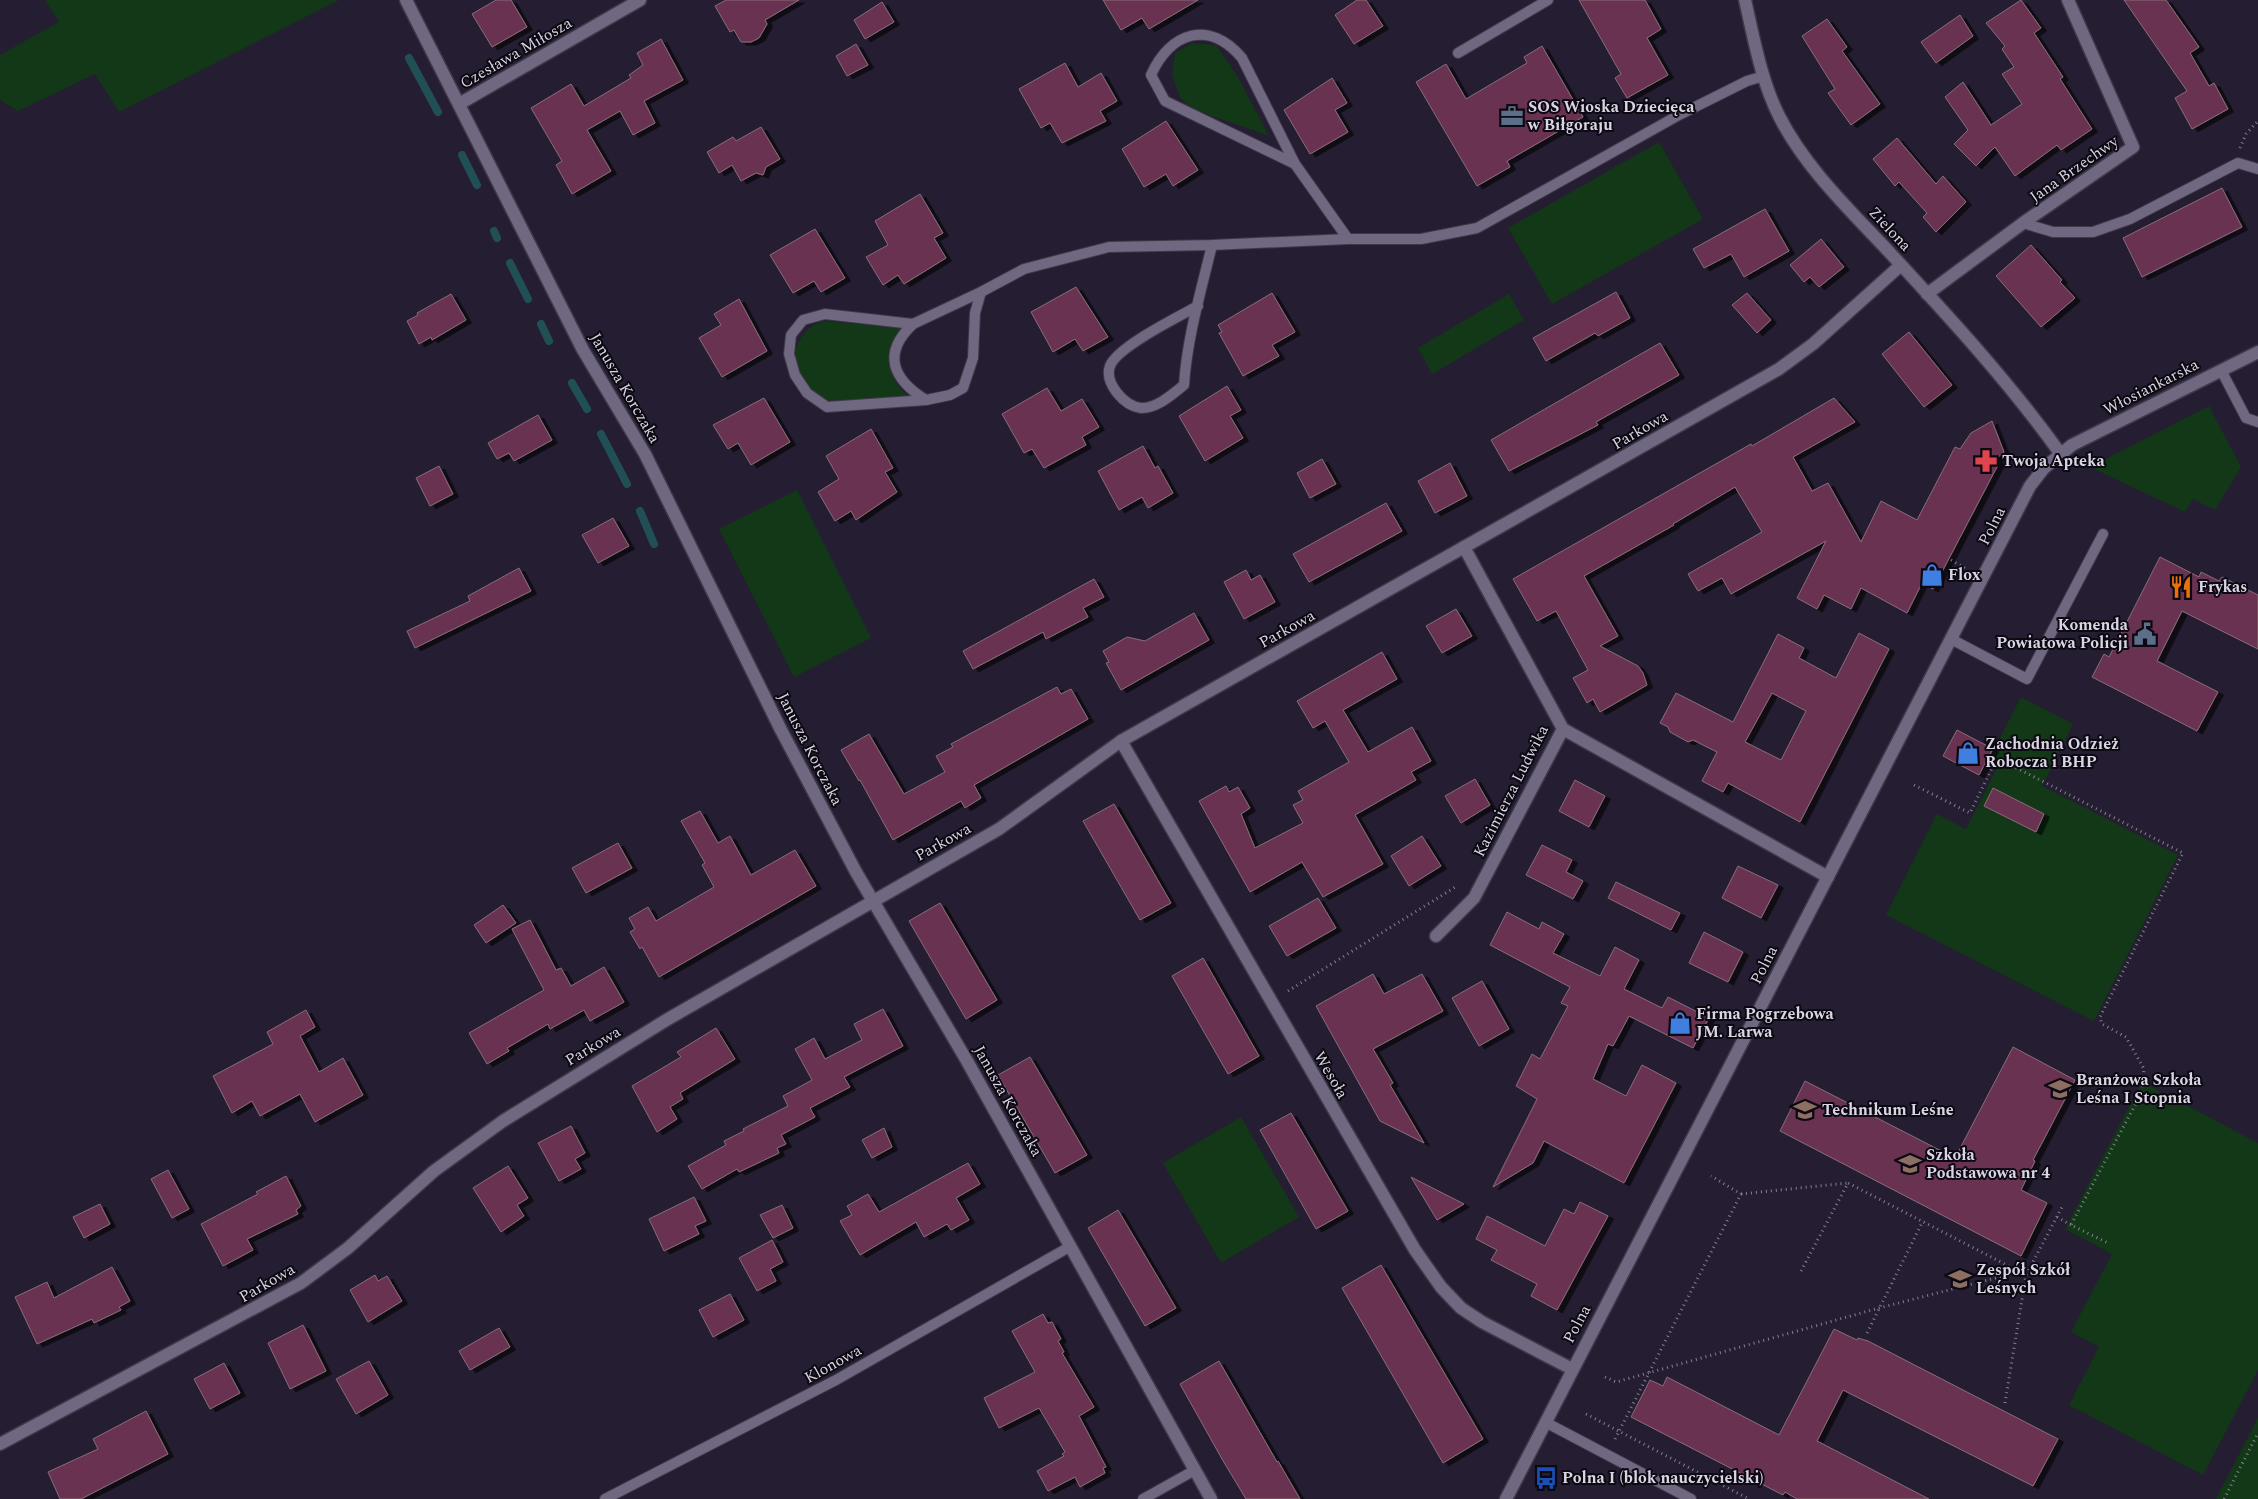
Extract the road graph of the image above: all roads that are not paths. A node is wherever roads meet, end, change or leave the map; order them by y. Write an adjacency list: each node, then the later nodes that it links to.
1 (406, 0): 8 (street, Janusza Korczaka)
2 (640, 0): 8 (street, Czesława Miłosza)
3 (1548, 0): 6 (lane)
4 (1745, 0): 7 (street, Zielona)
5 (2068, 0): 11 (street, Jana Brzechwy)
6 (1458, 53)
7 (1764, 76): 12 (lane); 14 (street, Zielona)
8 (459, 104): 30 (street, Janusza Korczaka)
9 (1295, 164): 9 (lane); 12 (lane)
10 (2258, 168): 11 (lane)
11 (2023, 223): 16 (street, Jana Brzechwy)
12 (1348, 238): 13 (lane)
13 (1212, 245): 15 (lane); 17 (lane)
14 (1901, 264): 16 (street, Zielona); 25 (street, Parkowa)
15 (981, 292): 18 (lane); 21 (lane)
16 (1927, 294): 23 (street, Zielona)
17 (1198, 306): 17 (lane)
18 (913, 324): 21 (lane); 21 (lane)
19 (2258, 352): 20 (street, Włosiankarska)
20 (2221, 370): 22 (lane); 23 (street, Włosiankarska)
21 (926, 400)
22 (2258, 422)
23 (2060, 453): 26 (street, Polna)
24 (2103, 534): 26 (lane)
25 (1464, 548): 27 (street, Kazimierza Ludwika); 28 (street, Parkowa)
26 (1951, 639): 29 (street, Polna)
27 (1563, 729): 29 (street); 31 (street, Kazimierza Ludwika)
28 (1121, 741): 30 (street, Parkowa); 33 (street, Wesoła)
29 (1828, 877): 33 (street, Polna)
30 (872, 900): 32 (street, Janusza Korczaka); 35 (street, Parkowa)
31 (1436, 936)
32 (1071, 1246): 36 (street, Janusza Korczaka); 37 (lane, Klonowa)
33 (1572, 1369): 34 (street, Polna)
34 (1546, 1422): 40 (street, Polna); 41 (lane)
35 (0, 1444)
36 (1195, 1470): 38 (lane); 39 (street, Janusza Korczaka)
37 (605, 1499)
38 (1143, 1499)
39 (1211, 1499)
40 (1506, 1499)
41 (1691, 1499)

